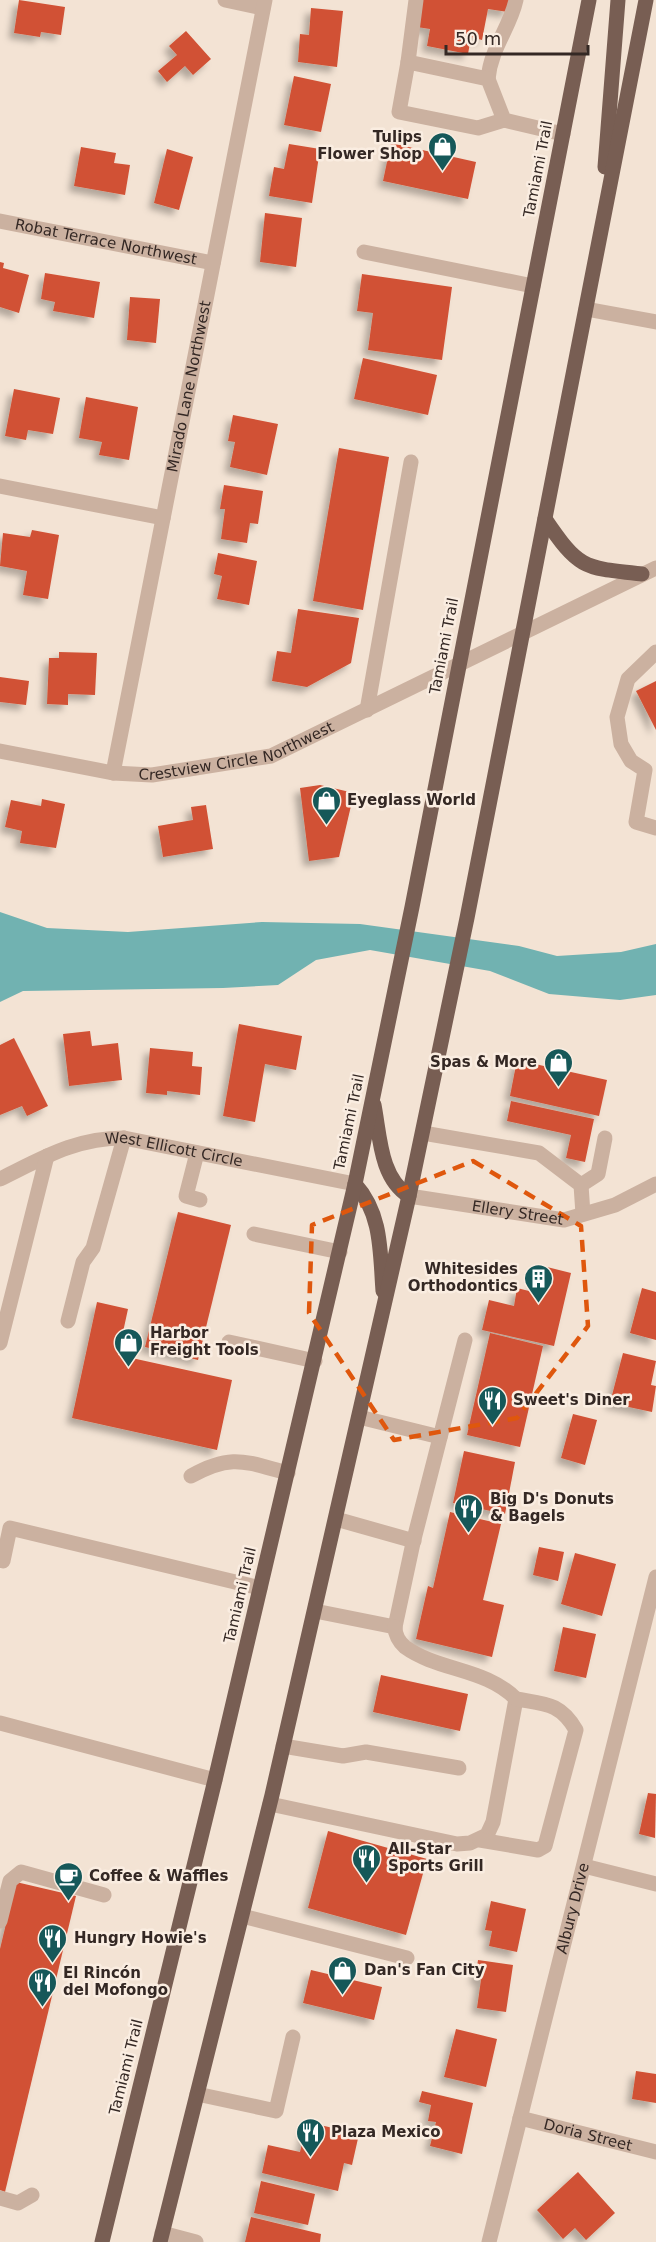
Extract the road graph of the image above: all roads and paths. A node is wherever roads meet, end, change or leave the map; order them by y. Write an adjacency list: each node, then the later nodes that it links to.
1 (225, 0): 7 (street)
2 (416, 0): 8 (street)
3 (516, 0): 9 (street)
4 (589, 0): 11 (main road, Tamiami Trail)
5 (618, 0): 13 (main road)
6 (646, 0): 13 (main road)
7 (264, 4): 15 (street, Mirado Lane Northwest)
8 (408, 62): 9 (street); 10 (street)
9 (489, 79): 10 (street)
10 (504, 120): 11 (street)
11 (563, 134): 16 (main road, Tamiami Trail)
12 (0, 221): 15 (street, Robat Terrace Northwest)
13 (602, 227): 17 (main road)
14 (364, 252): 16 (street)
15 (213, 262): 21 (street, Mirado Lane Northwest)
16 (533, 286): 26 (main road, Tamiami Trail)
17 (586, 309): 18 (street); 22 (main road)
18 (656, 322)
19 (411, 462): 27 (street)
20 (0, 486): 21 (street)
21 (163, 518): 30 (street, Mirado Lane Northwest)
22 (545, 519): 23 (main road); 24 (main road)
23 (649, 571): 24 (street, Crestview Circle Northwest)
24 (522, 633): 26 (street, Crestview Circle Northwest); 33 (main road)
25 (656, 652): 29 (street)
26 (459, 665): 27 (street, Crestview Circle Northwest); 32 (main road, Tamiami Trail)
27 (367, 710): 30 (street, Crestview Circle Northwest)
28 (0, 751): 30 (street, Crestview Circle Northwest)
29 (651, 770): 31 (street)
30 (113, 773)
31 (656, 828)
32 (372, 1099): 39 (main road, Tamiami Trail); 42 (main road)
33 (423, 1132): 41 (street); 42 (main road)
34 (124, 1138): 36 (street, West Ellicott Circle); 37 (street, West Ellicott Circle); 48 (street)
35 (605, 1138): 41 (street)
36 (197, 1153): 39 (street, West Ellicott Circle); 43 (street)
37 (47, 1156): 38 (street, West Ellicott Circle); 51 (street)
38 (0, 1179)
39 (355, 1184): 46 (main road, Tamiami Trail); 47 (main road)
40 (656, 1184): 44 (street, Ellery Street)
41 (581, 1185): 44 (street)
42 (410, 1196): 44 (street, Ellery Street); 47 (main road)
43 (200, 1200)
44 (583, 1214)
45 (254, 1234): 46 (street)
46 (340, 1252): 52 (main road, Tamiami Trail)
47 (384, 1308): 53 (main road)
48 (68, 1321)
49 (465, 1340): 54 (street)
50 (229, 1342): 52 (street)
51 (0, 1343)
52 (315, 1361): 55 (main road, Tamiami Trail)
53 (359, 1417): 54 (street); 57 (main road)
54 (440, 1437): 58 (street)
55 (288, 1473): 56 (street); 61 (main road, Tamiami Trail)
56 (191, 1476)
57 (336, 1519): 58 (street); 62 (main road)
58 (414, 1541): 64 (street)
59 (1, 1565): 61 (street)
60 (656, 1577): 63 (street, Albury Drive)
61 (260, 1588): 69 (main road, Tamiami Trail)
62 (315, 1611): 64 (street); 67 (main road)
63 (651, 1615): 72 (street, Albury Drive)
64 (395, 1627): 65 (street)
65 (516, 1699): 71 (street); 71 (street)
66 (0, 1723): 69 (street)
67 (283, 1746): 68 (street); 70 (main road)
68 (459, 1768)
69 (215, 1780): 85 (main road, Tamiami Trail)
70 (270, 1804): 71 (street); 75 (main road)
71 (480, 1840)
72 (584, 1866): 73 (street); 80 (street, Albury Drive)
73 (656, 1884)
74 (104, 1895): 76 (street)
75 (242, 1916): 77 (street); 79 (main road)
76 (0, 1921)
77 (407, 1958)
78 (293, 2037): 79 (street)
79 (197, 2094): 84 (main road)
80 (520, 2118): 81 (street, Doria Street); 87 (street, Albury Drive)
81 (656, 2152)
82 (32, 2195): 83 (street)
83 (0, 2198)
84 (161, 2237): 86 (street)
85 (102, 2242)
86 (196, 2242)
87 (489, 2242)

